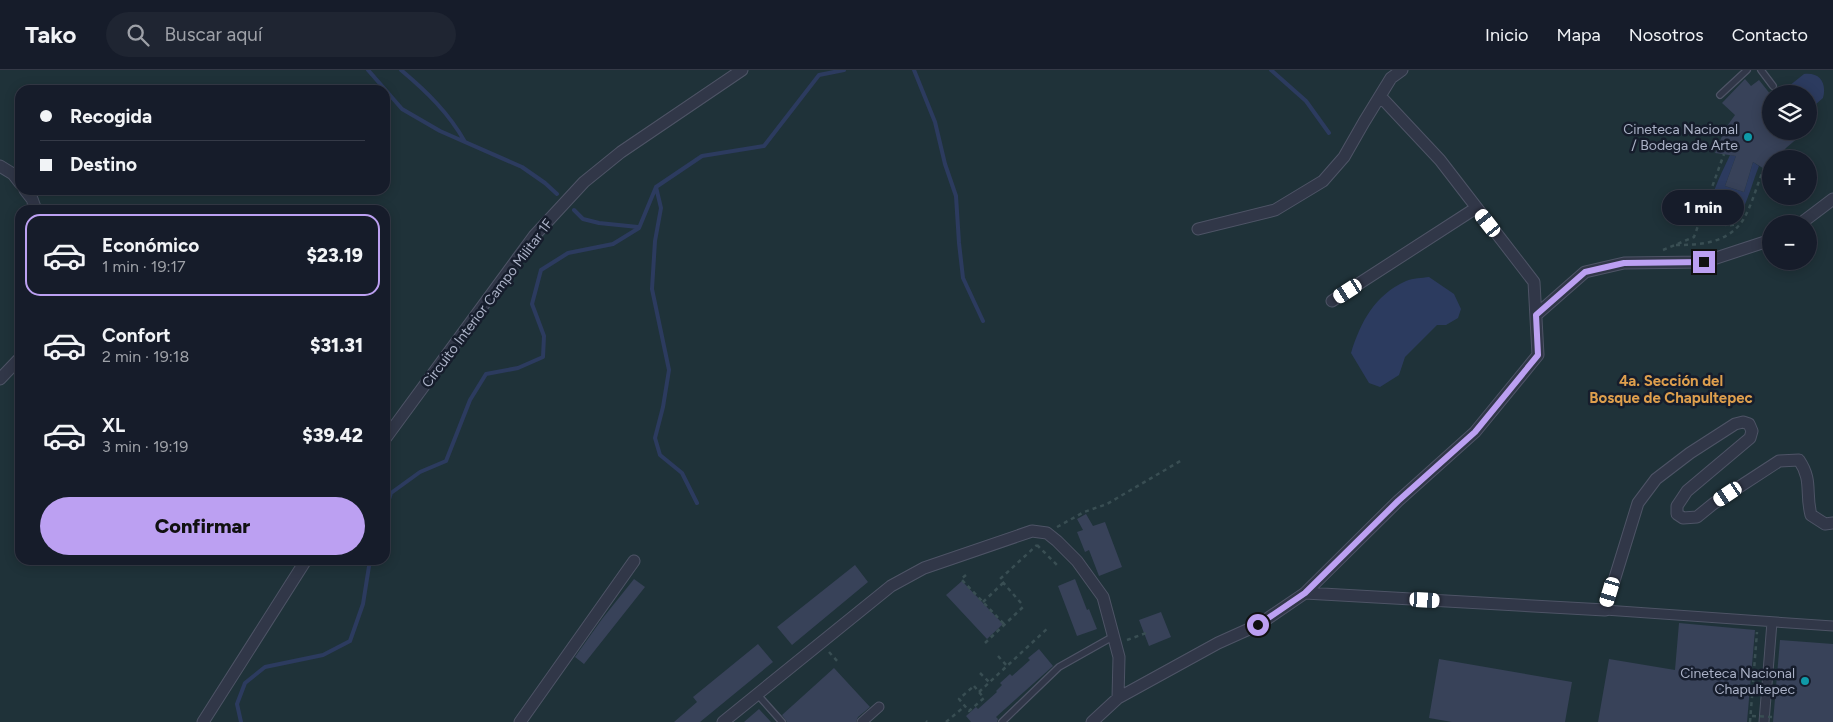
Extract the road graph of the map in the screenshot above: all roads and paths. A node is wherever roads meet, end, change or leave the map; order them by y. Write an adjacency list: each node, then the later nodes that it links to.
1 (742, 70): 25 (street, Circuito Interior Campo Militar 1F)
2 (1402, 70): 7 (street)
3 (1747, 70): 6 (lane)
4 (1761, 70): 5 (lane)
5 (1772, 85)
6 (1720, 95)
7 (1380, 96): 13 (street); 17 (street)
8 (1724, 154): 14 (path)
9 (0, 166): 11 (street)
10 (1762, 173): 16 (path)
11 (15, 177)
12 (1833, 199): 15 (street)
13 (1476, 208): 21 (street); 22 (street)
14 (1705, 208): 16 (path); 19 (path)
15 (1812, 215)
16 (1738, 224): 19 (path)
17 (1198, 229)
18 (1762, 243): 20 (street)
19 (1674, 245): 20 (path)
20 (1651, 262): 22 (street)
21 (1332, 302)
22 (1536, 315): 36 (street)
23 (15, 363): 24 (street)
24 (0, 379)
25 (390, 432)
26 (1182, 460): 28 (path)
27 (1833, 523): 40 (street)
28 (1056, 528)
29 (1032, 540): 30 (path)
30 (1037, 545): 33 (path); 35 (path)
31 (634, 561): 63 (street)
32 (303, 565): 62 (street)
33 (1059, 567)
34 (966, 575): 37 (path)
35 (1003, 583): 37 (path); 38 (path)
36 (1305, 593): 40 (street); 57 (street)
37 (983, 602): 42 (path)
38 (1021, 602)
39 (1023, 607): 42 (path)
40 (1605, 610): 41 (street)
41 (1772, 622): 43 (street); 70 (street)
42 (1004, 624): 48 (path)
43 (1833, 626)
44 (1049, 627): 52 (path)
45 (1149, 632): 47 (path)
46 (1114, 636): 56 (street); 57 (street); 68 (lane)
47 (1125, 641)
48 (985, 643)
49 (825, 647): 51 (path)
50 (998, 656): 52 (path)
51 (838, 662)
52 (1007, 666): 54 (path)
53 (980, 673): 54 (path)
54 (989, 682): 55 (path)
55 (979, 692): 58 (path); 58 (path)
56 (757, 694): 64 (street); 65 (lane)
57 (1118, 698): 69 (street)
58 (965, 706): 67 (path)
59 (879, 707): 66 (street)
60 (1748, 715): 61 (path, bridge)
61 (1774, 718)
62 (204, 722)
63 (520, 722)
64 (723, 722)
65 (782, 722)
66 (862, 722)
67 (946, 722)
68 (1002, 722)
69 (1092, 722)
70 (1764, 722)

